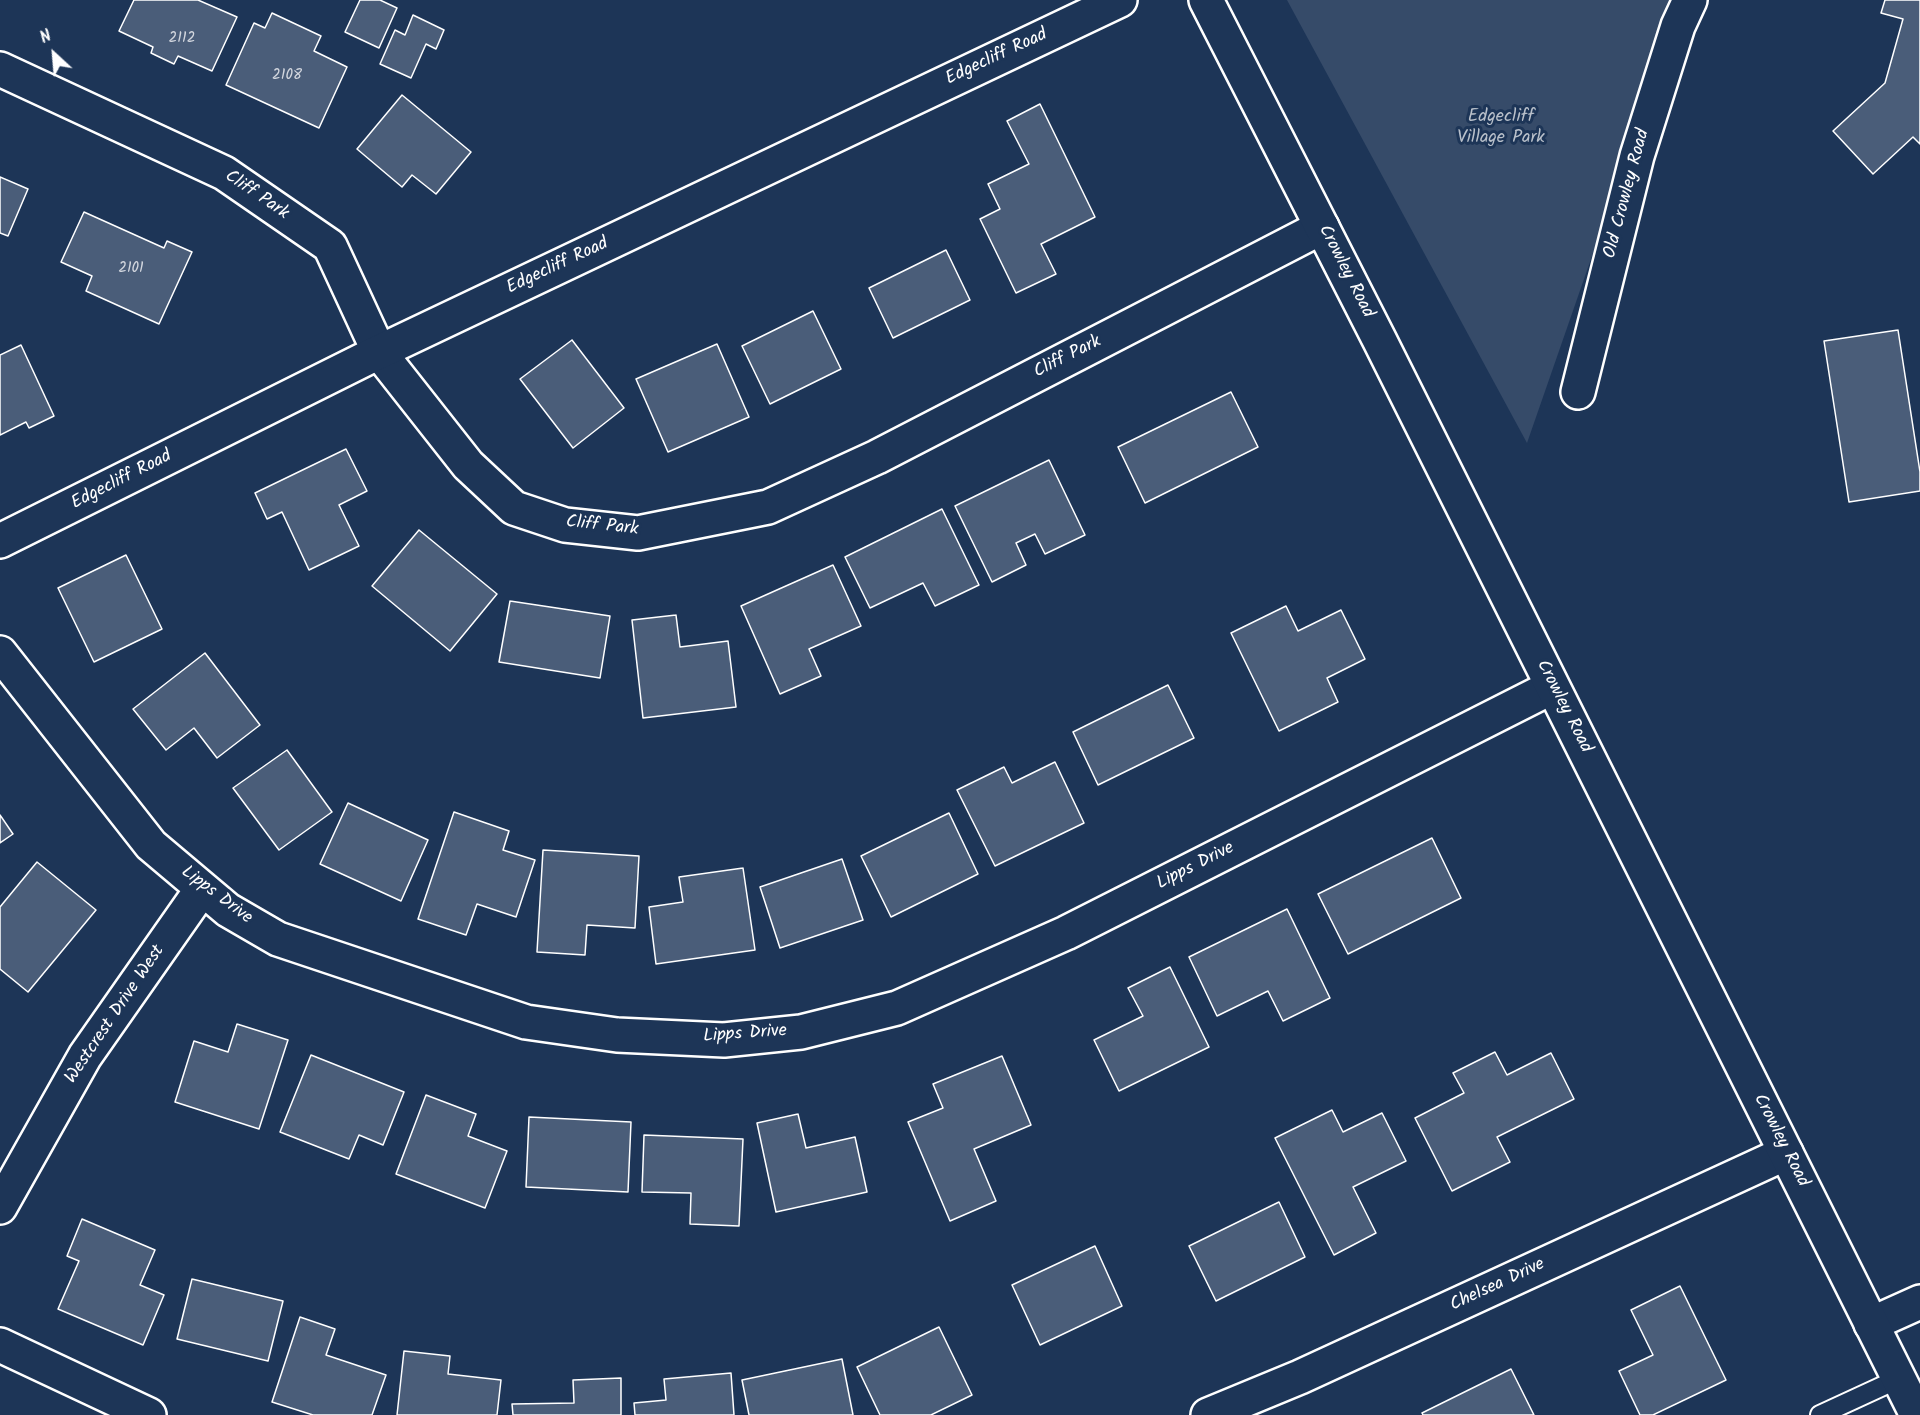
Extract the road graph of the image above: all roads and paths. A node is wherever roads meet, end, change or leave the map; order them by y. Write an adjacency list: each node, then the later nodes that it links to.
1 (1120, 0): 6 (street, Edgecliff Road)
2 (1206, 0): 5 (street, Crowley Road)
3 (1690, 0): 7 (street, Old Crowley Road)
4 (0, 69): 6 (street, Cliff Park)
5 (1322, 227): 6 (street, Cliff Park); 10 (street, Crowley Road)
6 (379, 352): 8 (street, Edgecliff Road)
7 (1578, 392)
8 (0, 542)
9 (0, 653): 11 (street, Lipps Drive)
10 (1552, 687): 11 (street, Lipps Drive); 12 (street, Crowley Road)
11 (202, 889): 13 (street, Westcrest Drive West)
12 (1786, 1153): 15 (street, Crowley Road); 19 (street, Chelsea Drive)
13 (0, 1207)
14 (1920, 1302): 15 (street)
15 (1871, 1324): 17 (street, Crowley Road)
16 (0, 1345): 18 (street)
17 (1898, 1379): 20 (lane); 21 (street, Crowley Road)
18 (149, 1415)
19 (1208, 1415)
20 (1820, 1415)
21 (1917, 1415)

